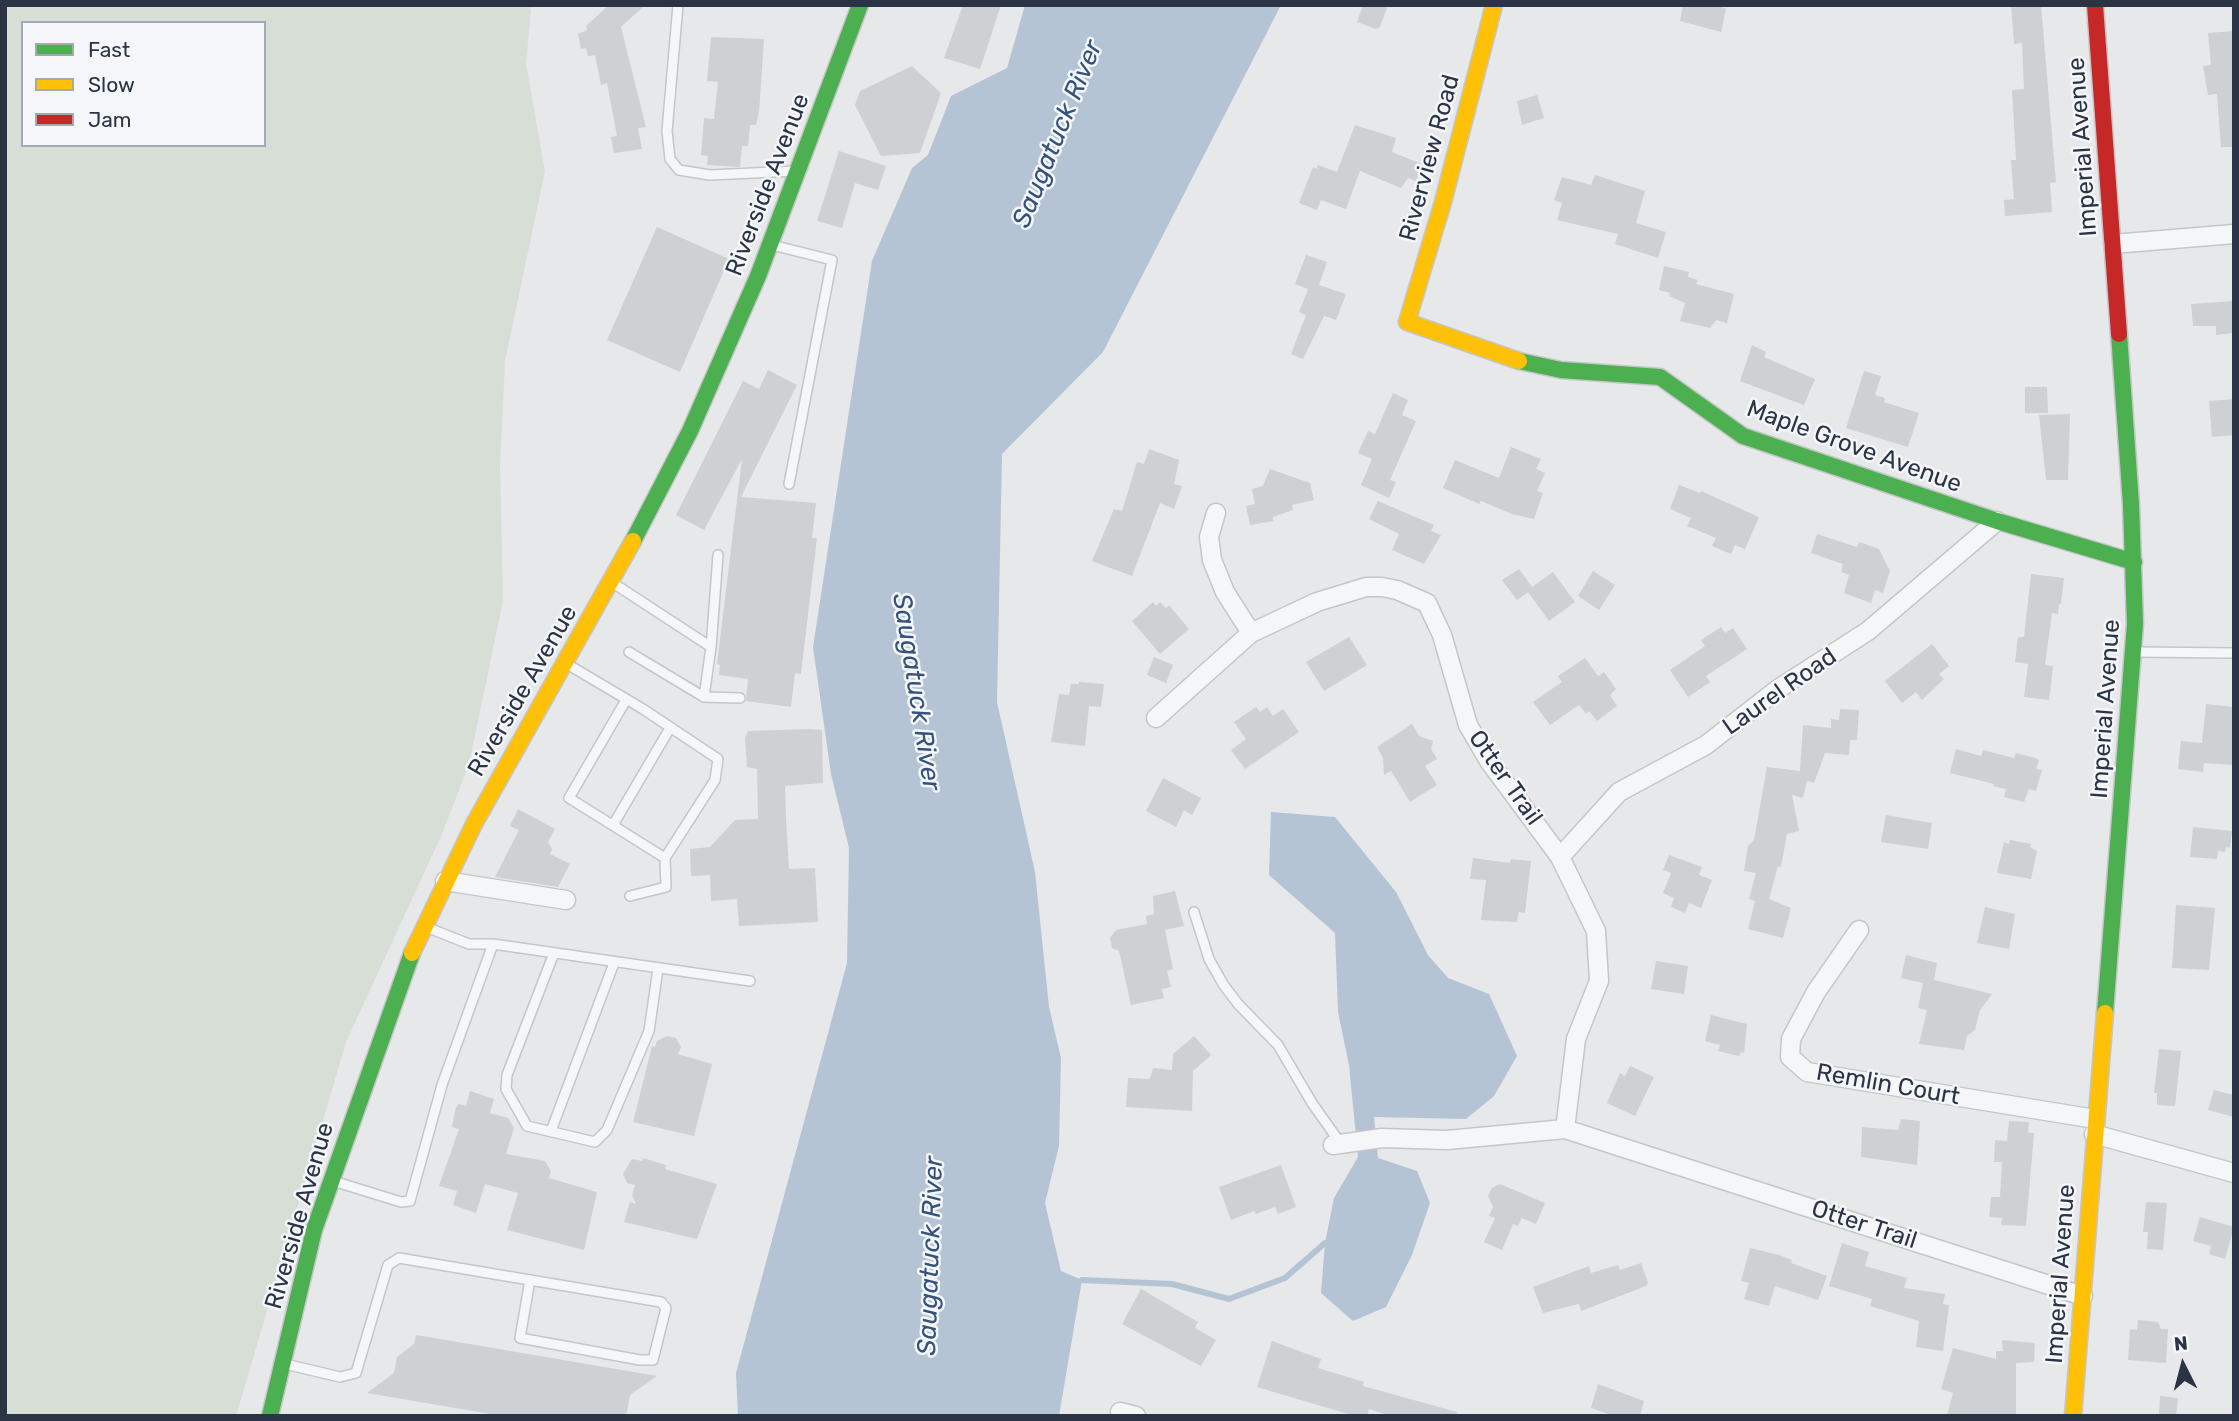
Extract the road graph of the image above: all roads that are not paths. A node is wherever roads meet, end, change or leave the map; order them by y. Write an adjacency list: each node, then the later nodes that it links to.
1 (678, 5): 5 (lane)
2 (1494, 5): 9 (street, Riverview Road)
3 (2095, 5): 8 (street, Imperial Avenue)
4 (857, 7): 5 (street, Riverside Avenue)
5 (798, 171): 7 (street, Riverside Avenue)
6 (2234, 234): 8 (street)
7 (770, 244): 10 (lane); 15 (street, Riverside Avenue)
8 (2113, 244): 14 (street, Imperial Avenue)
9 (1407, 322): 12 (street, Maple Grove Avenue)
10 (789, 484)
11 (1216, 513): 16 (street)
12 (1997, 521): 14 (street, Maple Grove Avenue); 28 (street, Laurel Road)
13 (718, 555): 17 (lane)
14 (2134, 562): 19 (street, Imperial Avenue)
15 (612, 582): 17 (lane); 21 (street, Riverside Avenue)
16 (1251, 633): 25 (street, Otter Trail); 28 (street, Otter Trail)
17 (711, 647): 22 (lane)
18 (629, 652): 22 (lane)
19 (2134, 652): 20 (lane); 41 (street, Imperial Avenue)
20 (2234, 653)
21 (565, 664): 24 (lane); 30 (street, Riverside Avenue)
22 (704, 697): 23 (lane)
23 (740, 698)
24 (626, 700): 26 (lane); 27 (lane)
25 (1156, 718)
26 (670, 728): 27 (lane); 29 (lane)
27 (612, 825): 29 (lane)
28 (1560, 856): 42 (street, Otter Trail)
29 (665, 858): 31 (lane)
30 (445, 881): 32 (street); 34 (street, Riverside Avenue)
31 (630, 896)
32 (566, 900)
33 (1194, 912): 44 (lane)
34 (424, 927): 36 (lane); 46 (street, Riverside Avenue)
35 (1859, 930): 41 (street, Remlin Court)
36 (493, 944): 37 (lane); 46 (lane)
37 (554, 953): 38 (lane); 43 (lane)
38 (614, 963): 39 (lane); 43 (lane)
39 (658, 969): 40 (lane); 43 (lane)
40 (750, 981)
41 (2095, 1127): 45 (street); 48 (street, Imperial Avenue)
42 (1565, 1129): 44 (street, Otter Trail); 48 (street, Otter Trail)
43 (551, 1131)
44 (1337, 1144)
45 (2234, 1173)
46 (331, 1180): 49 (street, Riverside Avenue)
47 (530, 1280): 47 (lane); 49 (lane)
48 (2082, 1296): 51 (street, Imperial Avenue)
49 (283, 1364): 50 (street, Riverside Avenue)
50 (270, 1416)
51 (2073, 1416)

